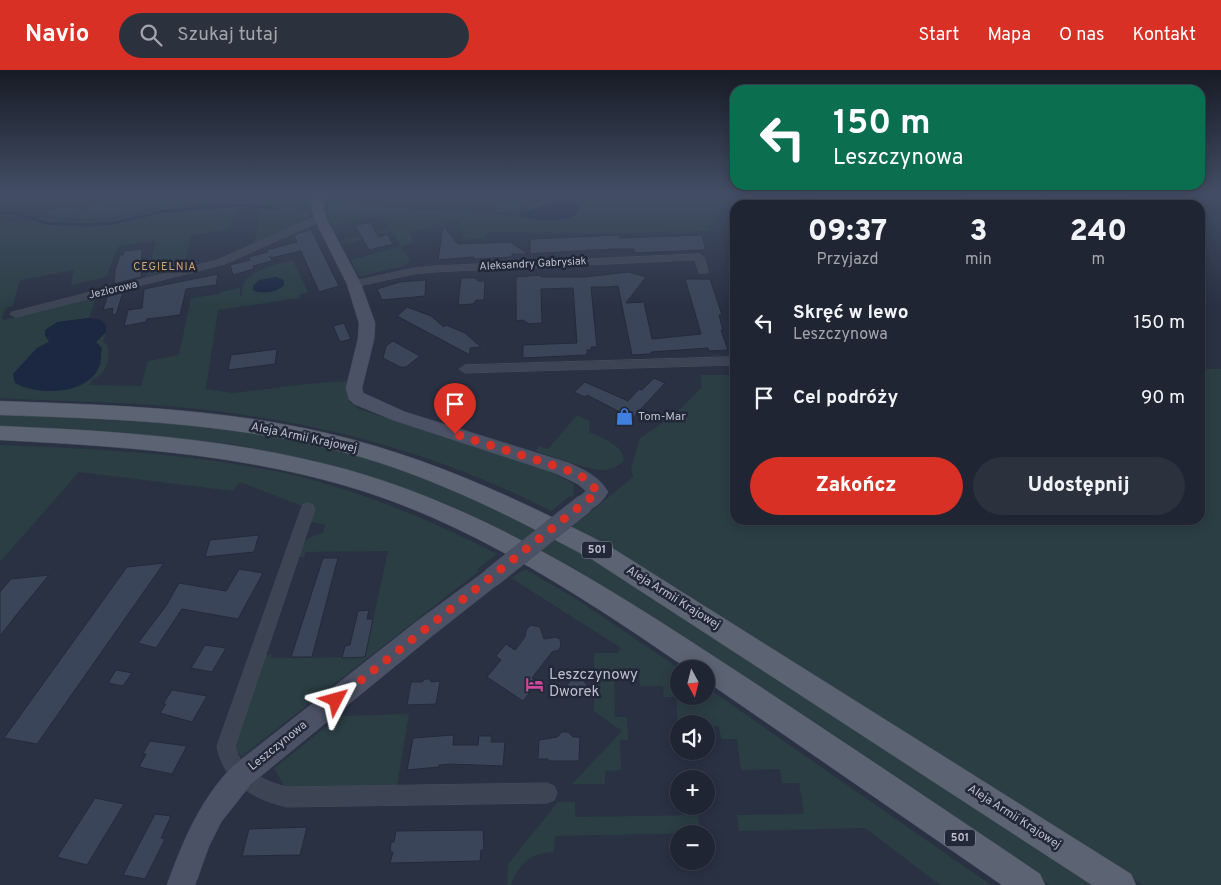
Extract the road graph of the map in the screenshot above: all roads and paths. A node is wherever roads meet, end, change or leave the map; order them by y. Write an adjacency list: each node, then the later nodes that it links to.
1 (288, 232): 5 (street, Jeziorowa)
2 (327, 232): 4 (street, Leszczynowa)
3 (703, 271): 4 (street, Aleksandry Gabrysiak)
4 (354, 284): 11 (street, Leszczynowa, bridge)
5 (16, 314)
6 (730, 361): 7 (street)
7 (465, 369)
8 (0, 408): 15 (main road, Aleja Armii Krajowej / 501)
9 (0, 433): 14 (main road, 501)
10 (308, 509): 11 (street, Leszczynowa)
11 (242, 775): 12 (street, Leszczynowa); 13 (street, Leszczynowa)
12 (547, 793)
13 (181, 885)
14 (1029, 885)
15 (1120, 885)

